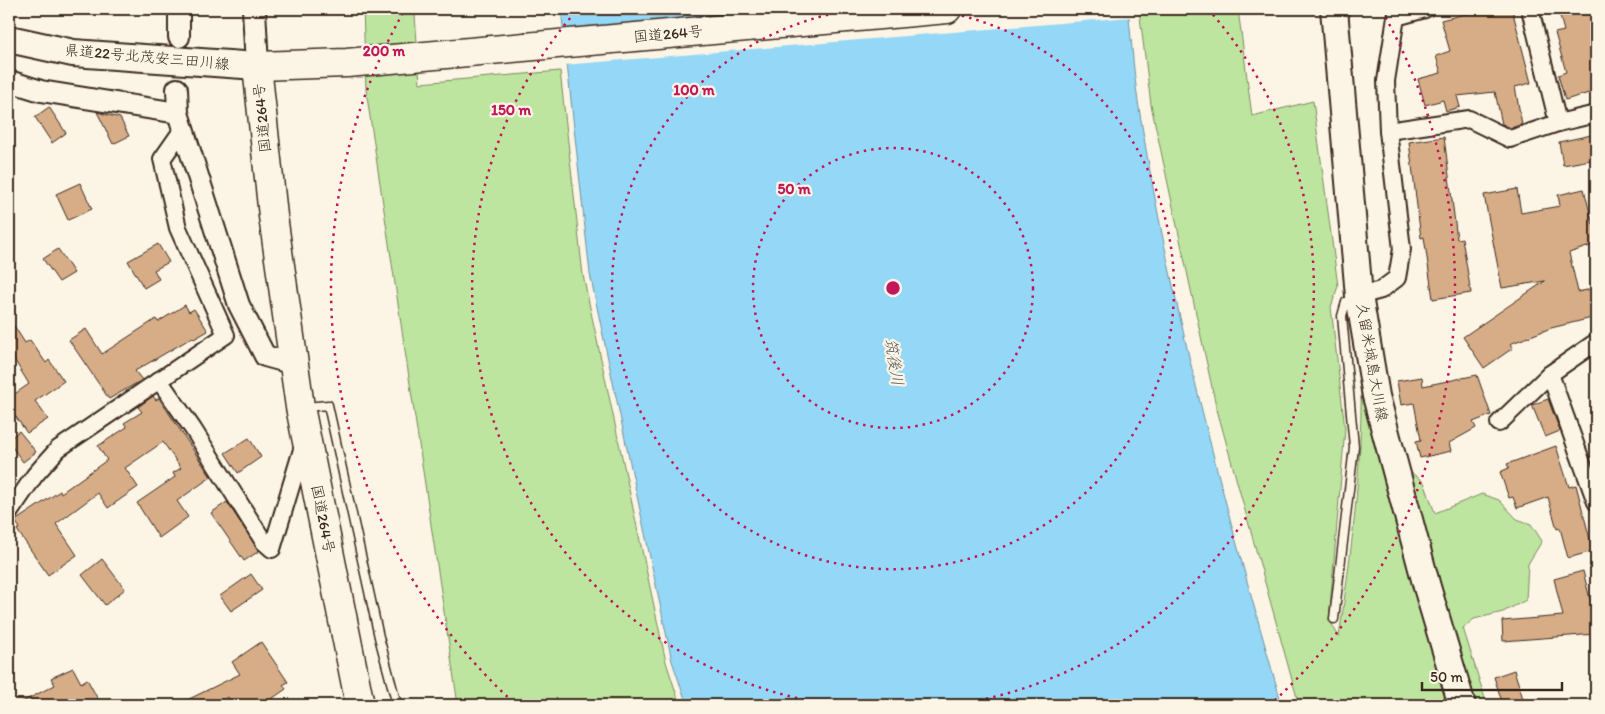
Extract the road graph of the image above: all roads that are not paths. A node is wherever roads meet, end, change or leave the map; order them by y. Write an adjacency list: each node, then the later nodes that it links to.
1 (179, 9): 8 (street)
2 (254, 9): 10 (main road)
3 (947, 9): 10 (highway, 国道264号)
4 (1334, 9): 17 (main road, 久留米城島大川線)
5 (1425, 9): 7 (street)
6 (1530, 9): 15 (street)
7 (1396, 13): 16 (street)
8 (179, 37)
9 (9, 39): 10 (main road, 県道22号北茂安三田川線)
10 (257, 66): 19 (highway, 国道264号)
11 (9, 81): 14 (street)
12 (177, 89): 14 (street)
13 (1596, 114): 15 (street)
14 (181, 121): 19 (street); 21 (street)
15 (1558, 123): 16 (street)
16 (1388, 131): 17 (street)
17 (1359, 296): 27 (lane); 30 (main road, 久留米城島大川線)
18 (1596, 342): 20 (street)
19 (294, 364): 22 (highway, 国道264号)
20 (1550, 374): 23 (street); 25 (street)
21 (158, 380): 24 (street); 26 (street)
22 (300, 407): 24 (highway, 国道264号); 29 (lane)
23 (1500, 423)
24 (306, 435): 28 (highway, 国道264号)
25 (1596, 502)
26 (9, 513)
27 (1334, 619)
28 (360, 705)
29 (397, 705)
30 (1462, 705)

